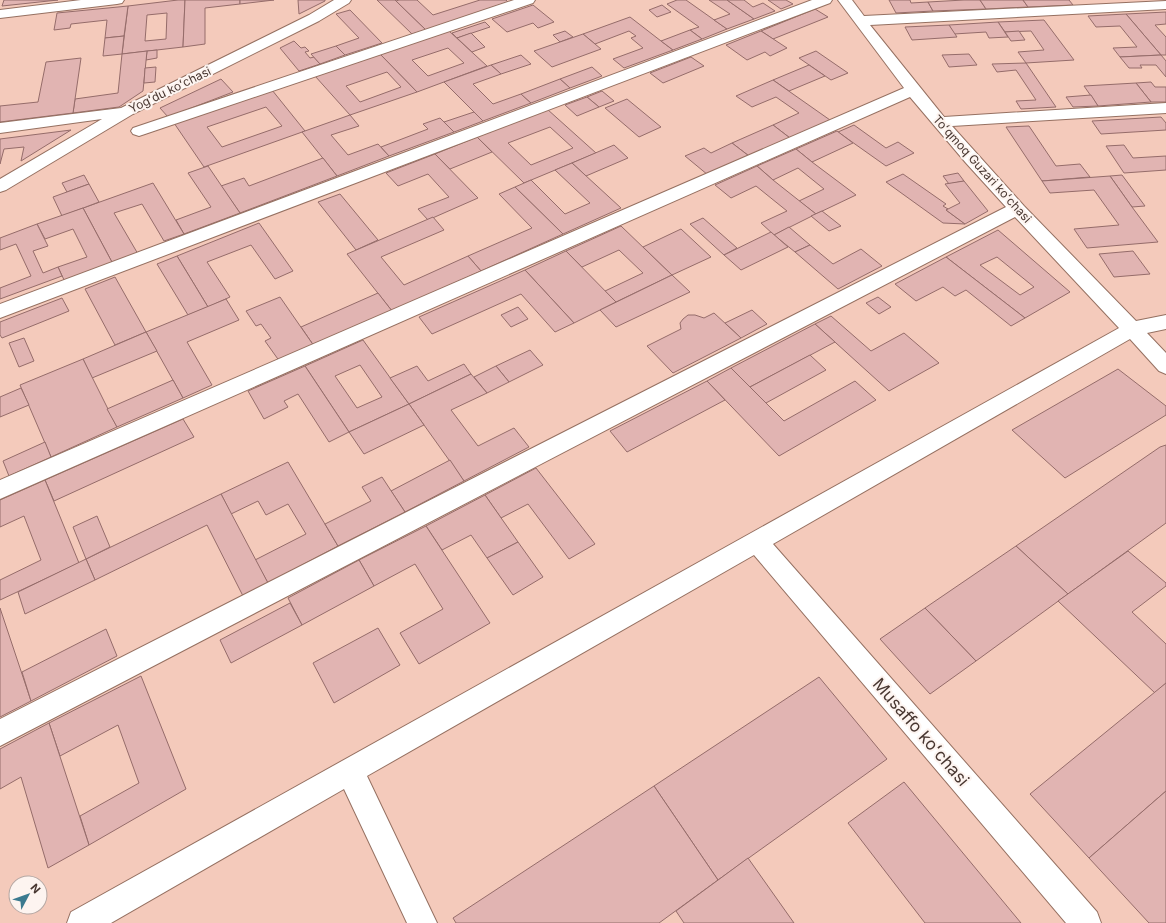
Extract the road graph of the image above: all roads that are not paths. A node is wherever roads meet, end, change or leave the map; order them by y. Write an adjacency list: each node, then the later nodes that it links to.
1 (117, 0): 6 (street)
2 (344, 0): 12 (street, Yogʻdu koʻchasi)
3 (528, 0): 15 (street)
4 (825, 0): 18 (street)
5 (845, 0): 9 (street, Toʻqmoq Guzari koʻchasi)
6 (83, 2): 8 (street)
7 (1166, 5): 9 (street)
8 (0, 14)
9 (860, 21): 10 (street, Toʻqmoq Guzari koʻchasi)
10 (913, 90): 13 (street, Toʻqmoq Guzari koʻchasi); 22 (street)
11 (1166, 108): 13 (street)
12 (127, 111): 14 (street); 16 (street, Yogʻdu koʻchasi)
13 (940, 122): 17 (street, Toʻqmoq Guzari koʻchasi)
14 (0, 128)
15 (139, 131)
16 (0, 186)
17 (1017, 209): 20 (street, Toʻqmoq Guzari koʻchasi); 24 (street)
18 (0, 311)
19 (1166, 322): 20 (street)
20 (1132, 328): 21 (street, Toʻqmoq Guzari koʻchasi); 23 (street)
21 (1166, 366)
22 (0, 490)
23 (756, 541): 25 (street); 28 (street, Musaffo koʻchasi)
24 (0, 733)
25 (350, 771): 26 (street); 27 (street)
26 (82, 923)
27 (422, 923)
28 (1086, 923)

